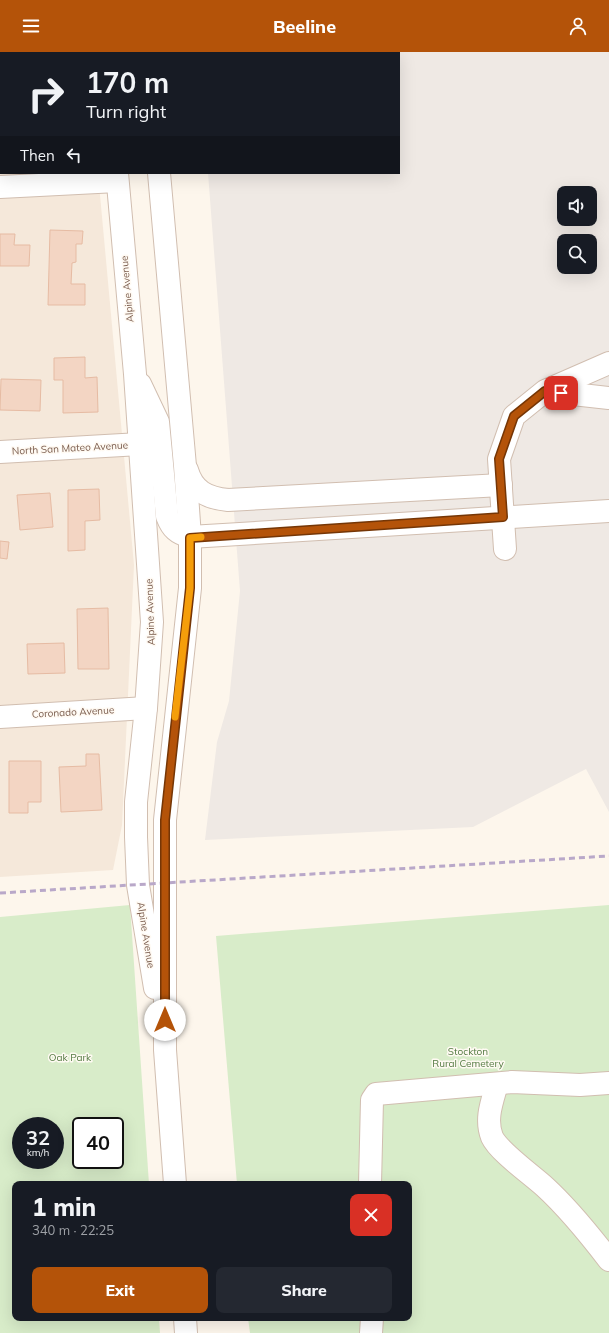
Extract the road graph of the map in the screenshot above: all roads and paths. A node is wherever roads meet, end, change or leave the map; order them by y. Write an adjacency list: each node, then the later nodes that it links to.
1 (159, 174): 10 (street, Alpine Avenue)
2 (117, 177): 3 (street); 5 (street, Alpine Avenue)
3 (0, 187)
4 (609, 363): 6 (street)
5 (134, 374): 8 (street, Alpine Avenue); 14 (street)
6 (545, 391): 7 (street); 11 (street)
7 (609, 398)
8 (140, 444): 9 (street, North San Mateo Avenue); 16 (street, Alpine Avenue)
9 (0, 452)
10 (185, 466): 11 (street); 14 (street, Alpine Avenue)
11 (501, 485): 13 (street)
12 (609, 511): 13 (street)
13 (503, 517): 14 (street); 15 (street)
14 (190, 538): 18 (street, Alpine Avenue)
15 (505, 549)
16 (146, 708): 17 (street, Coronado Avenue); 18 (street, Alpine Avenue)
17 (0, 717)
18 (165, 1050): 21 (street, Alpine Avenue)
19 (609, 1083): 20 (street)
20 (497, 1084): 22 (street); 23 (street)
21 (175, 1181)
22 (370, 1181)
23 (609, 1260)
24 (185, 1321): 26 (street)
25 (372, 1321): 27 (street)
26 (186, 1333)
27 (371, 1333)

